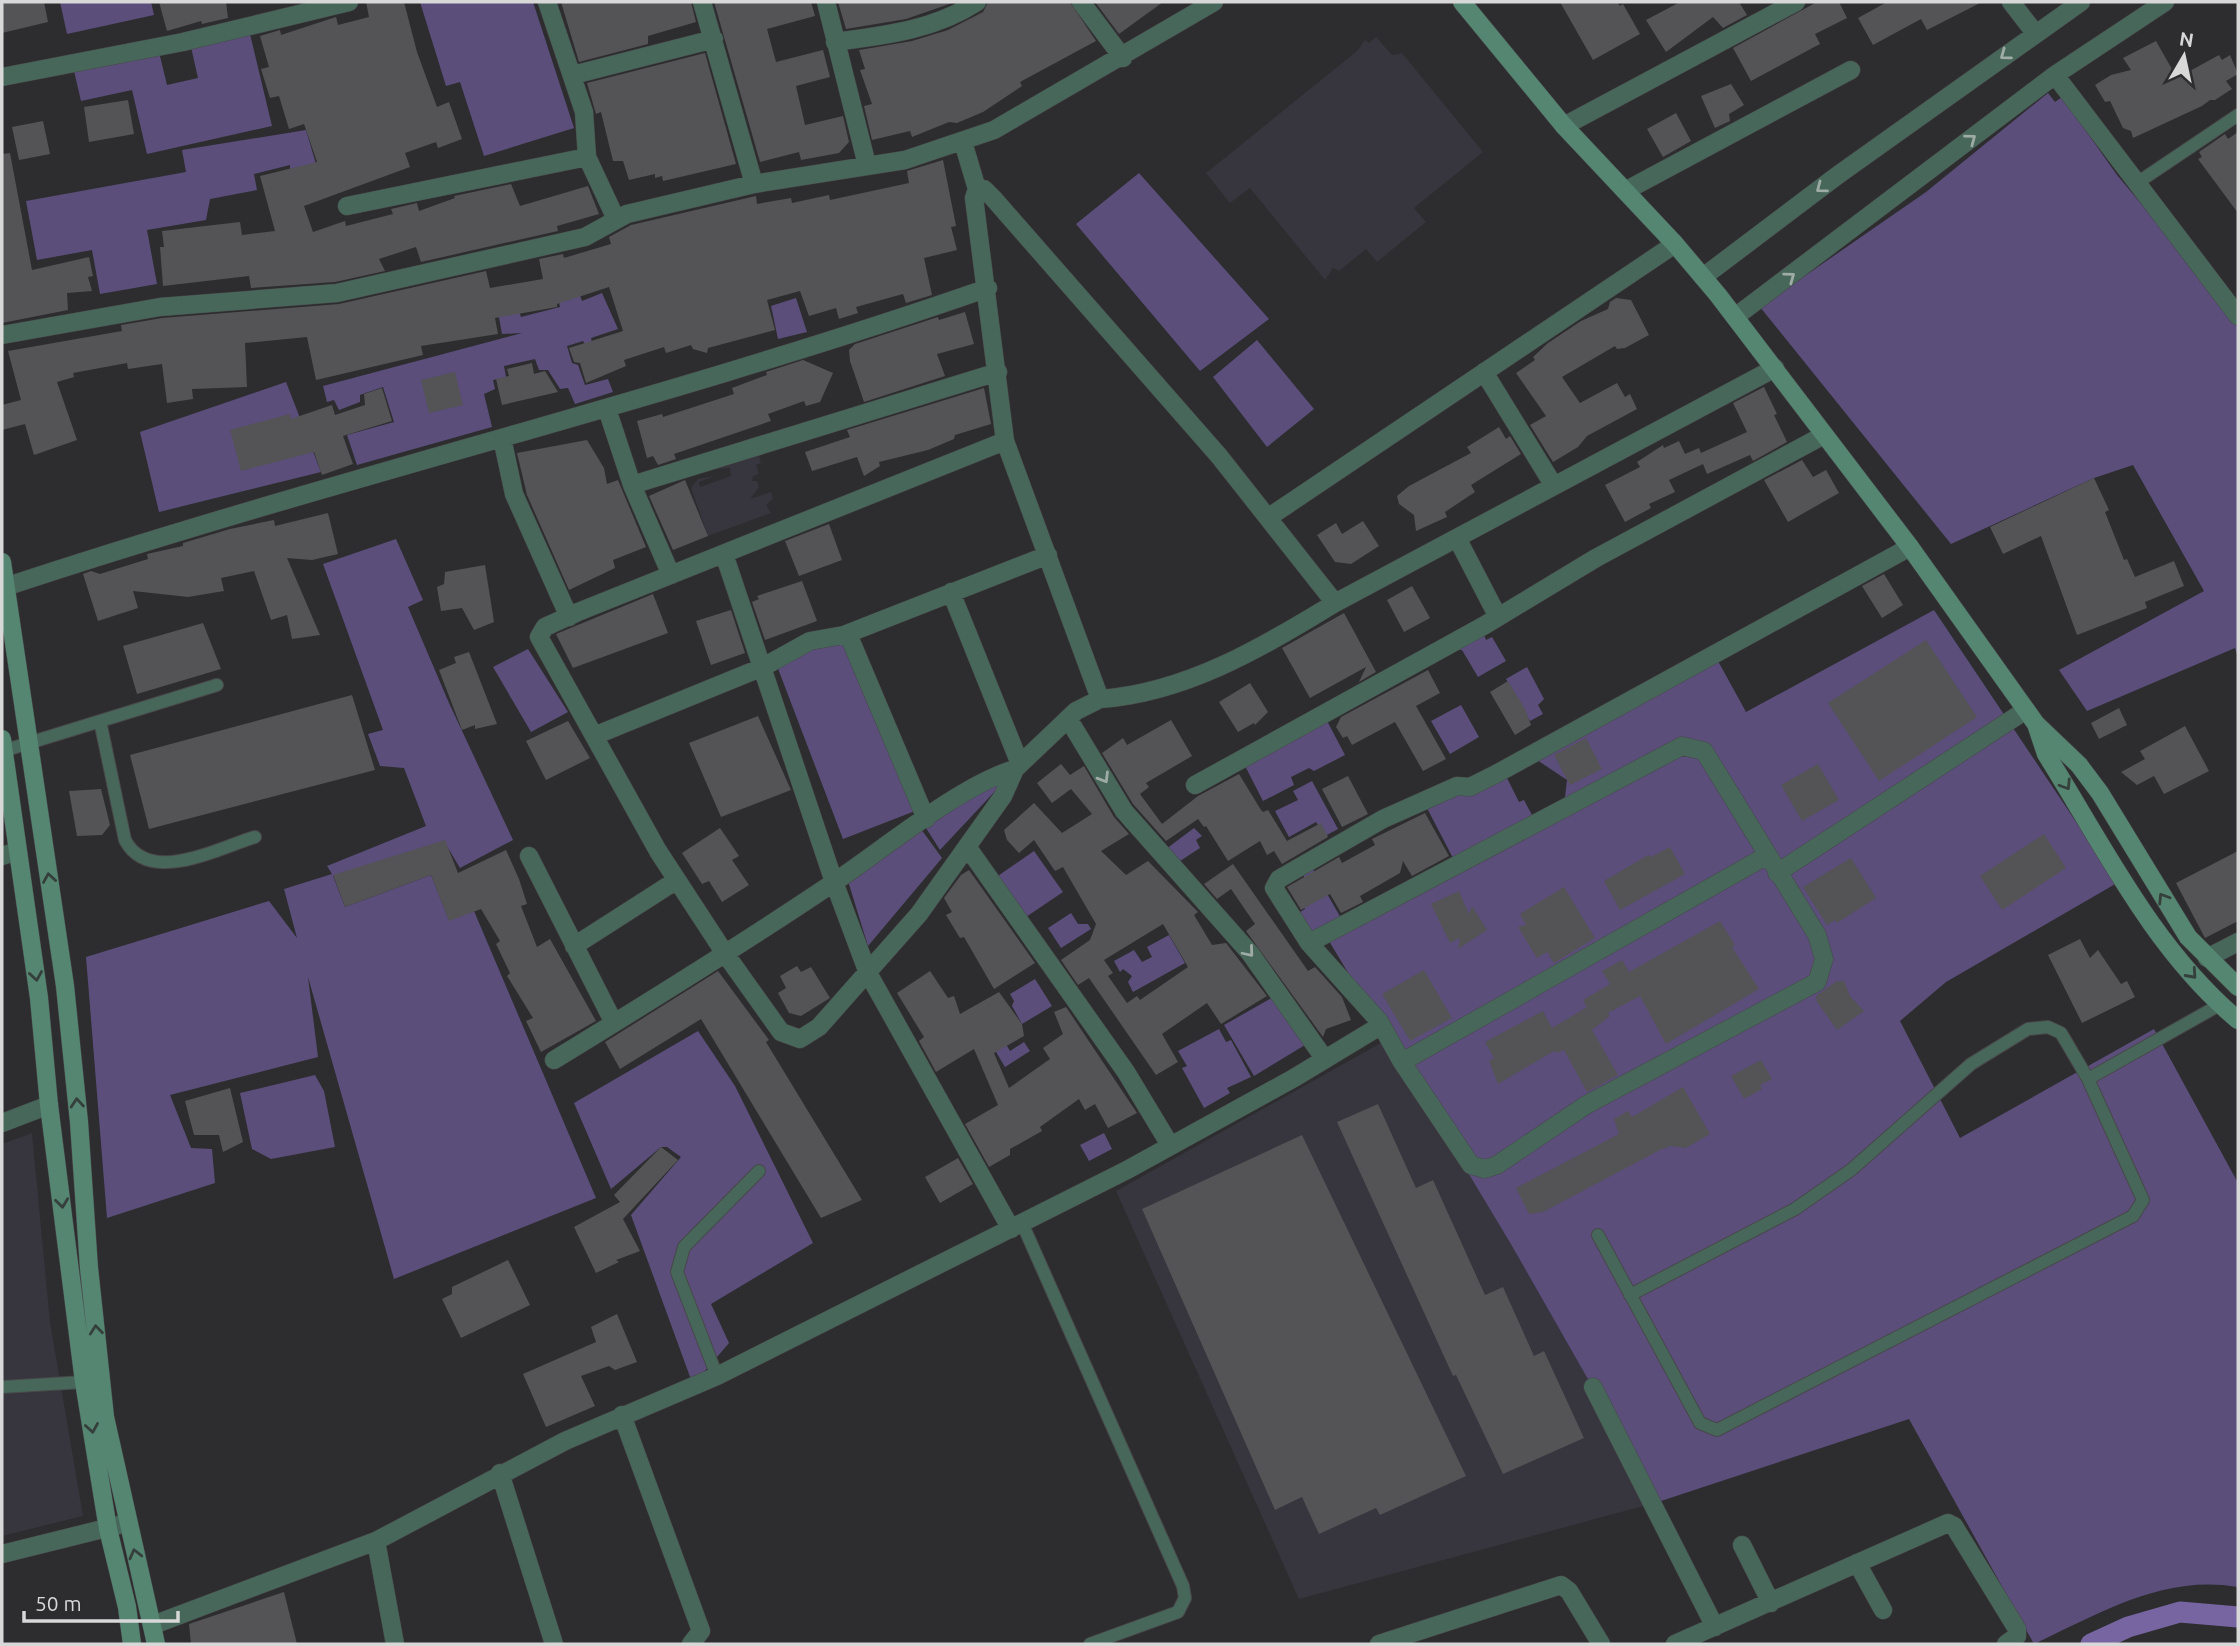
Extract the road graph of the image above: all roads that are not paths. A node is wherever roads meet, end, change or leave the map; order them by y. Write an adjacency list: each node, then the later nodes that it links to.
1 (349, 2): 20 (street)
2 (547, 2): 18 (street)
3 (702, 2): 14 (street)
4 (825, 2): 15 (street)
5 (977, 2): 15 (street)
6 (1081, 2): 16 (street)
7 (1462, 2): 22 (street)
8 (1796, 2): 22 (street)
9 (2011, 2): 13 (street)
10 (2081, 2): 13 (street)
11 (2165, 2): 19 (street)
12 (1210, 3): 16 (street)
13 (2035, 33): 33 (street, one-way to 33)
14 (714, 39): 18 (street); 27 (street)
15 (835, 42): 25 (street)
16 (1123, 58): 23 (street)
17 (1851, 70): 29 (street)
18 (573, 75): 24 (street)
19 (2055, 75): 26 (street); 36 (street, one-way to 19)
20 (2, 77)
21 (2238, 115): 26 (lane)
22 (1563, 126): 29 (street)
23 (963, 142): 25 (street); 28 (street)
24 (587, 157): 30 (street); 31 (street)
25 (867, 165): 27 (street)
26 (2137, 183): 35 (street)
27 (754, 184): 31 (street)
28 (976, 189): 34 (street); 47 (street)
29 (1625, 191): 32 (street)
30 (347, 206)
31 (616, 219): 37 (street)
32 (1675, 244): 33 (street); 40 (street)
33 (1703, 278): 36 (street)
34 (988, 288): 39 (street); 41 (street)
35 (2238, 316)
36 (1735, 317): 38 (street)
37 (2, 335)
38 (1774, 369): 42 (street); 46 (street)
39 (998, 372): 44 (street); 45 (street)
40 (1484, 372): 46 (street); 47 (street)
41 (607, 409): 43 (street); 45 (street)
42 (1824, 435): 49 (street); 58 (street)
43 (502, 438): 54 (street); 57 (street)
44 (1004, 441): 50 (street); 51 (street)
45 (632, 485): 53 (street)
46 (1554, 486): 48 (street)
47 (1269, 517): 56 (street)
48 (1457, 538): 56 (street); 58 (street)
49 (1910, 548): 63 (street); 81 (street)
50 (724, 554): 53 (street); 60 (street)
51 (1048, 555): 55 (street); 62 (street)
52 (2, 562): 54 (street)
53 (671, 575): 57 (street)
54 (5, 587): 67 (street)
55 (951, 592): 59 (street); 69 (street)
56 (1335, 603): 62 (street)
57 (569, 617): 66 (street)
58 (1498, 617): 70 (street)
59 (848, 634): 60 (street); 71 (street)
60 (763, 667): 66 (street); 79 (street)
61 (217, 685): 65 (lane)
62 (1100, 699): 64 (street)
63 (2031, 717): 77 (street); 84 (street, one-way to 63); 87 (street, one-way to 87)
64 (1069, 720): 69 (street); 91 (street, one-way to 91)
65 (100, 721): 67 (lane); 72 (lane)
66 (594, 736): 78 (street)
67 (29, 743): 68 (lane); 108 (street, one-way to 67)
68 (3, 745): 74 (street)
69 (1018, 766): 71 (street); 73 (street)
70 (1195, 785)
71 (926, 819): 79 (street)
72 (255, 836)
73 (968, 848): 85 (street); 97 (street)
74 (9, 853): 95 (street, one-way to 95)
75 (529, 856): 82 (street)
76 (1766, 856): 77 (street); 81 (street); 93 (street)
77 (1777, 873): 93 (street)
78 (677, 880): 82 (street); 83 (street)
79 (834, 882): 83 (street); 85 (street)
80 (2238, 942): 84 (street)
81 (1310, 943): 90 (street)
82 (574, 946): 89 (street)
83 (724, 953): 85 (street); 89 (street)
84 (2207, 958): 86 (street)
85 (868, 973): 99 (street)
86 (2238, 987)
87 (2221, 1004): 88 (street); 94 (lane)
88 (2238, 1020)
89 (614, 1023): 92 (street)
90 (1380, 1026): 91 (street); 93 (street)
91 (1324, 1058): 97 (street)
92 (554, 1060)
93 (1402, 1062)
94 (2088, 1079): 101 (lane); 101 (lane)
95 (49, 1105): 96 (street); 103 (street, one-way to 103)
96 (2, 1123)
97 (1170, 1144): 99 (street)
98 (759, 1171): 102 (lane)
99 (1016, 1226): 102 (street); 123 (lane)
100 (1598, 1235): 101 (lane)
101 (1630, 1295)
102 (717, 1376): 106 (street)
103 (84, 1382): 104 (lane); 109 (street, one-way to 109)
104 (2, 1387)
105 (1592, 1387): 117 (street)
106 (622, 1415): 107 (street); 122 (street)
107 (500, 1473): 110 (street); 121 (street)
108 (127, 1523): 109 (street); 116 (street, one-way to 108)
109 (108, 1529): 112 (street); 118 (street)
110 (376, 1541): 116 (street); 120 (street)
111 (1742, 1545): 114 (street)
112 (2, 1554)
113 (1857, 1563): 114 (street); 115 (street); 127 (street)
114 (1771, 1603): 117 (street)
115 (1883, 1610)
116 (153, 1625): 119 (street)
117 (1716, 1627): 126 (street)
118 (132, 1644)
119 (156, 1644)
120 (395, 1644)
121 (554, 1644)
122 (691, 1644)
123 (1090, 1644)
124 (1378, 1644): 125 (street)
125 (1601, 1644)
126 (1675, 1644)
127 (2006, 1644)

